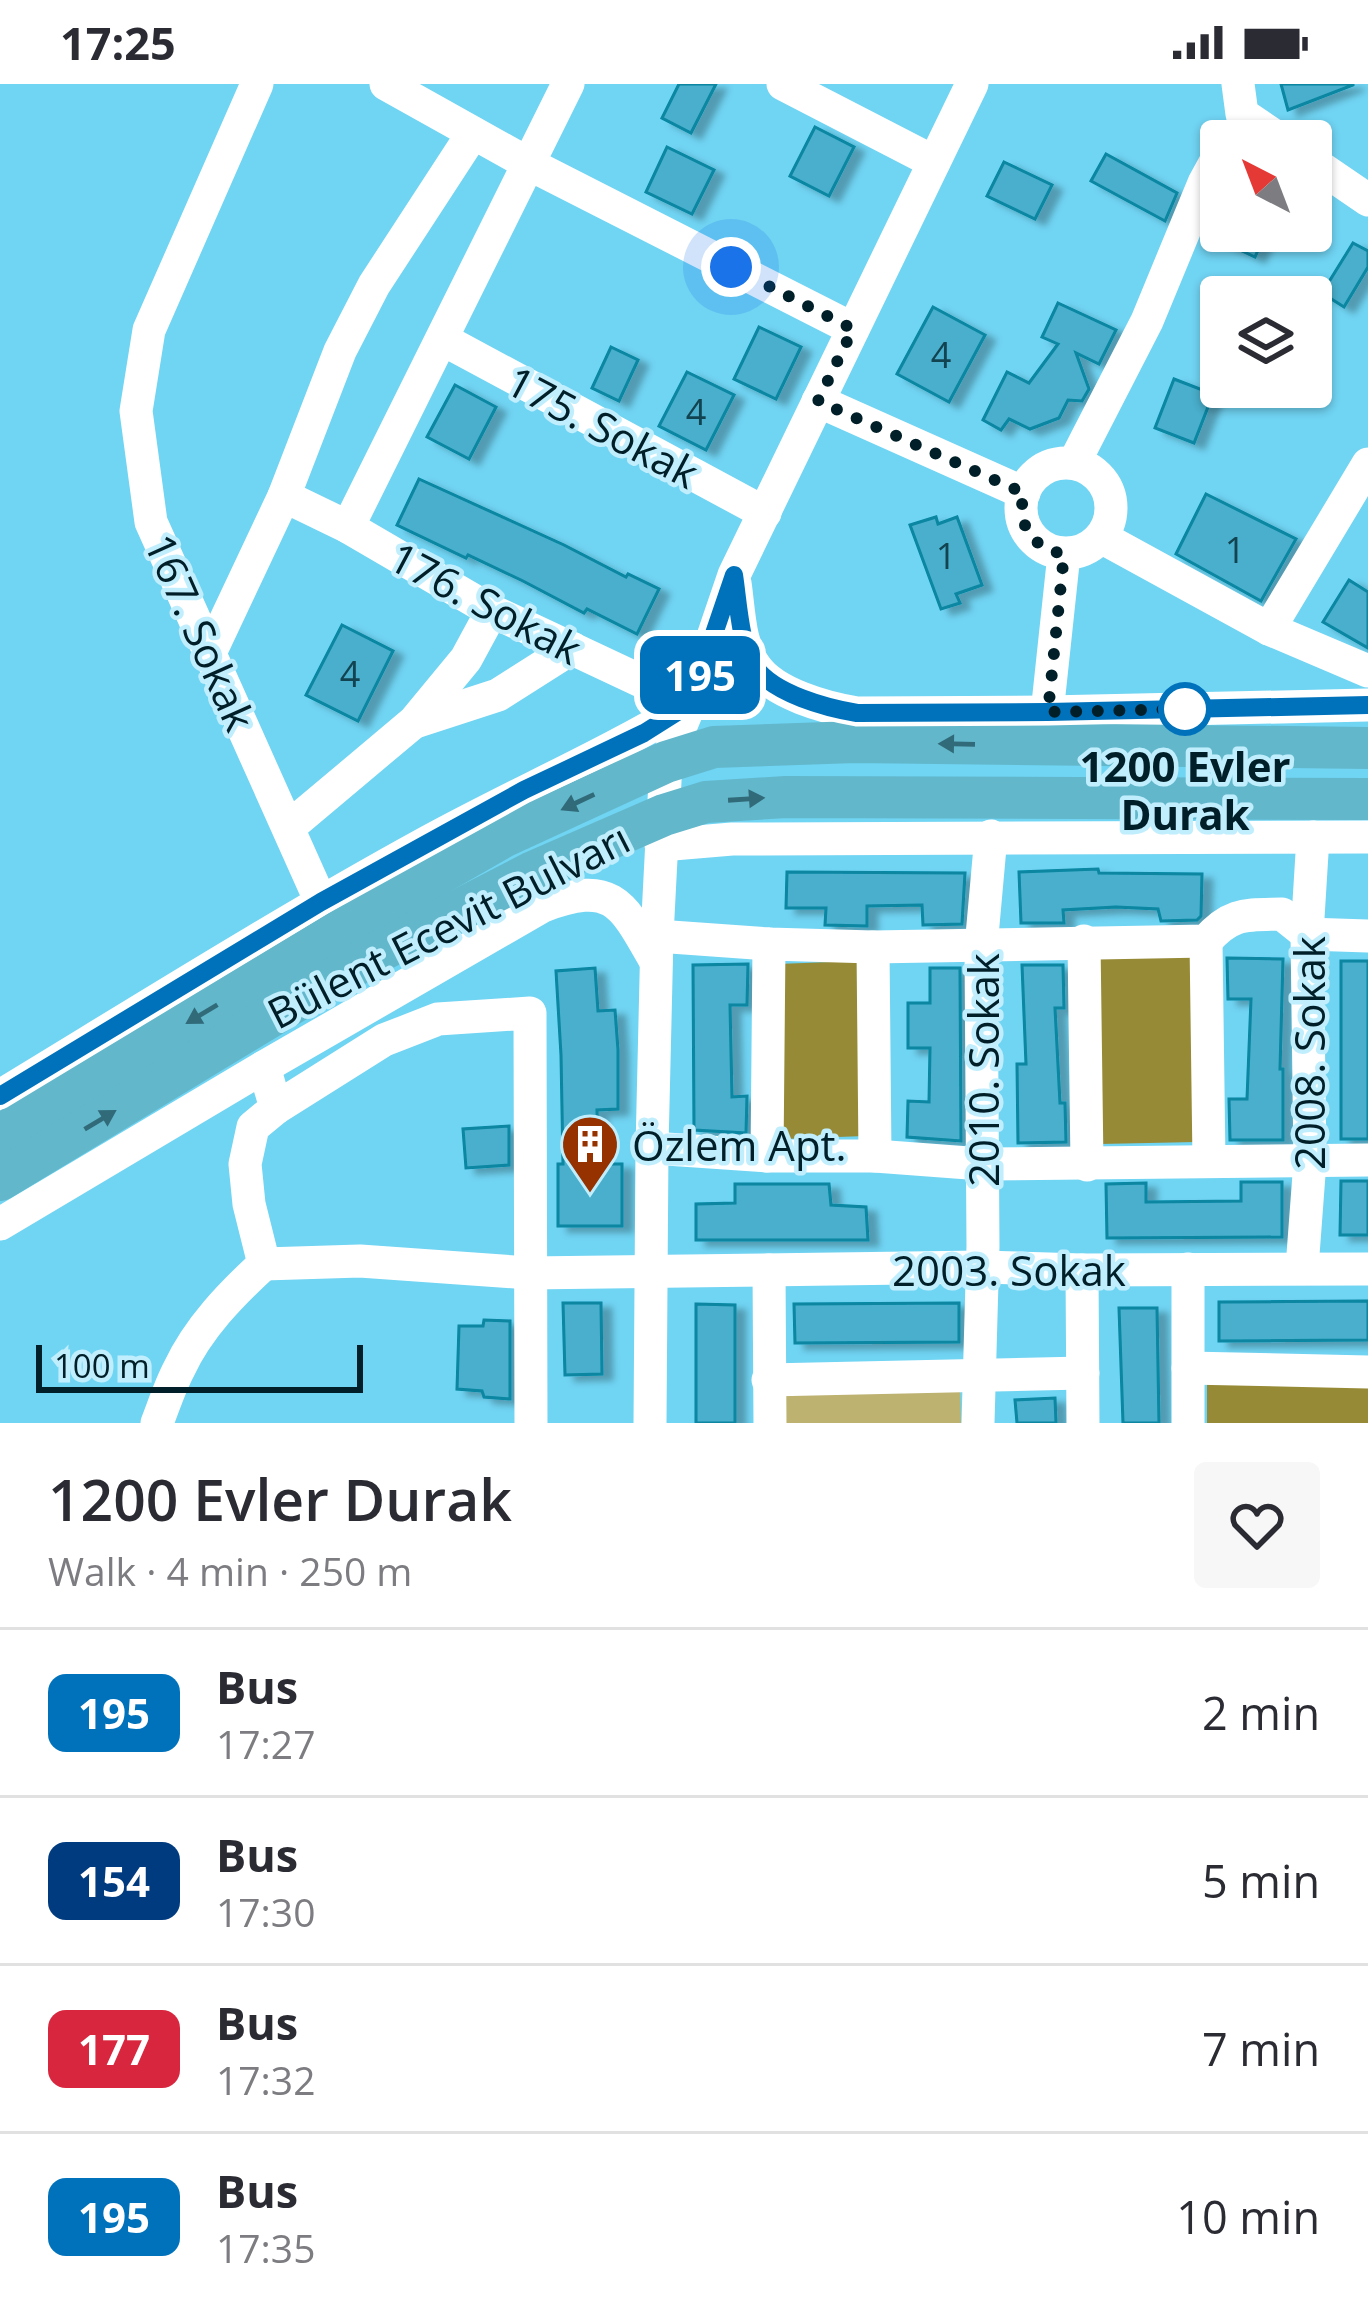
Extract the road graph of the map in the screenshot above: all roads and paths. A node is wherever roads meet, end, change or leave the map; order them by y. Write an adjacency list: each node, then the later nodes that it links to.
1 (257, 84): 27 (street, 167. Sokak)
2 (386, 84): 6 (street)
3 (568, 84): 8 (street)
4 (783, 84): 7 (street)
5 (972, 84): 7 (street)
6 (473, 133): 8 (street); 18 (street)
7 (934, 162): 12 (street)
8 (529, 164): 12 (street); 13 (street)
9 (1332, 175): 11 (street)
10 (1200, 193): 15 (street)
11 (1368, 200)
12 (853, 329): 14 (street)
13 (442, 339): 19 (street, 175. Sokak); 20 (street)
14 (818, 401): 17 (street); 19 (street)
15 (1074, 464): 17 (street); 21 (street)
16 (1368, 464): 25 (street)
17 (1024, 493): 22 (street)
18 (284, 496): 20 (street, 176. Sokak); 27 (street)
19 (765, 513): 23 (street)
20 (348, 527): 24 (street, 176. Sokak)
21 (1101, 537): 22 (street); 25 (street)
22 (1064, 554): 33 (street)
23 (734, 575): 29 (street); 32 (street)
24 (492, 611): 26 (street, 176. Sokak); 31 (street)
25 (1269, 629): 28 (street)
26 (572, 648): 29 (street, 176. Sokak); 31 (street)
27 (210, 653): 37 (street, 167. Sokak)
28 (1368, 671)
29 (690, 704): 35 (street); 42 (street)
30 (1368, 705): 33 (street)
31 (414, 722): 37 (street)
32 (856, 727): 33 (main road, Bülent Ecevit Bulvarı, one-way to 32); 35 (main road, Bülent Ecevit Bulvarı)
33 (1045, 729): 34 (main road, Bülent Ecevit Bulvarı)
34 (1368, 748)
35 (666, 761): 38 (street); 54 (main road, Bülent Ecevit Bulvarı, one-way to 54)
36 (1368, 799): 38 (main road, Bülent Ecevit Bulvarı, one-way to 36)
37 (289, 826): 42 (street, 167. Sokak)
38 (663, 830): 39 (street); 50 (street); 63 (main road, Bülent Ecevit Bulvarı, one-way to 38)
39 (991, 836): 41 (street); 49 (street, 2010. Sokak)
40 (1368, 837): 41 (street)
41 (1313, 838): 43 (street, 2008. Sokak)
42 (321, 902): 52 (street)
43 (1307, 934): 44 (street); 45 (street); 60 (street, 2008. Sokak)
44 (1368, 936)
45 (1206, 940): 46 (street); 58 (street)
46 (1084, 941): 49 (street); 62 (street)
47 (769, 944): 48 (street); 50 (street); 56 (street)
48 (873, 946): 49 (street); 57 (street)
49 (981, 946): 61 (street, 2010. Sokak)
50 (657, 949): 51 (street); 55 (street)
51 (264, 1067): 53 (street); 64 (street)
52 (0, 1096)
53 (276, 1108): 65 (street); 73 (street)
54 (0, 1135)
55 (652, 1148): 56 (street); 68 (street)
56 (767, 1156): 57 (street)
57 (874, 1156): 61 (street)
58 (1209, 1160): 60 (street); 62 (street)
59 (1368, 1160): 60 (street)
60 (1310, 1161): 67 (street, 2008. Sokak)
61 (982, 1164): 62 (street); 66 (street, 2010. Sokak)
62 (1087, 1165)
63 (0, 1180)
64 (0, 1224)
65 (264, 1264): 73 (street, 2003. Sokak); 79 (street)
66 (981, 1267): 71 (street, 2003. Sokak); 72 (street, 2003. Sokak); 77 (street, 2010. Sokak)
67 (1302, 1268): 69 (street, 2003. Sokak); 70 (street, 2003. Sokak)
68 (650, 1269): 71 (street, 2003. Sokak); 73 (street, 2003. Sokak); 81 (street)
69 (1188, 1269): 72 (street, 2003. Sokak); 74 (street)
70 (1368, 1269)
71 (769, 1270): 78 (street)
72 (1082, 1270): 76 (street)
73 (529, 1273): 80 (street)
74 (1188, 1368): 75 (street); 85 (street)
75 (1368, 1372)
76 (1083, 1373): 77 (street); 84 (street)
77 (980, 1376): 78 (street); 83 (street, 2010. Sokak)
78 (768, 1380): 82 (street)
79 (157, 1423)
80 (531, 1423)
81 (650, 1423)
82 (770, 1423)
83 (978, 1423)
84 (1083, 1423)
85 (1188, 1423)

